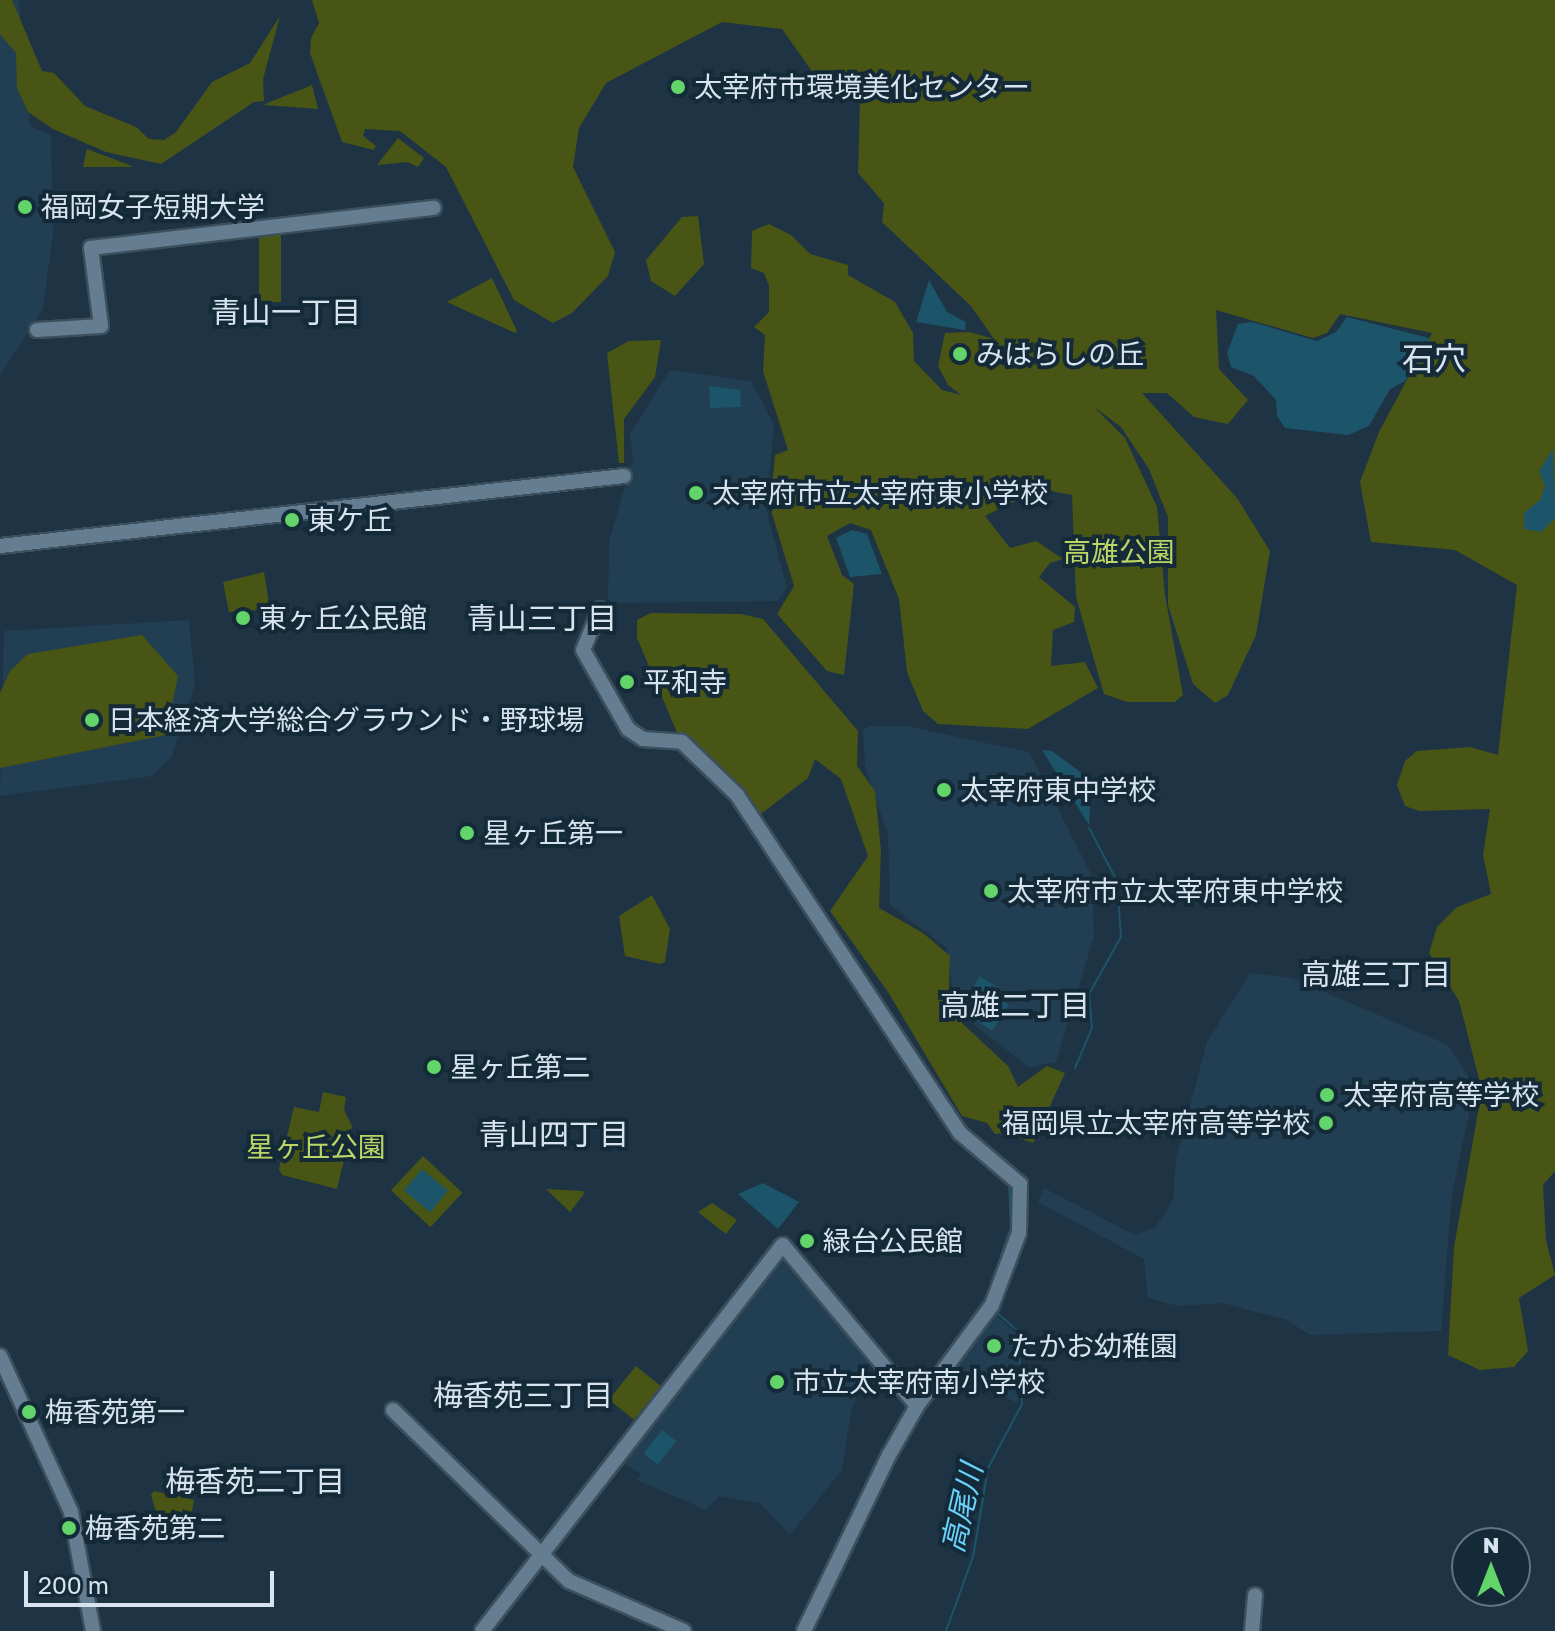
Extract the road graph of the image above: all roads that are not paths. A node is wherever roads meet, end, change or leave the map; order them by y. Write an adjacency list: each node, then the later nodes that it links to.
1 (434, 208): 2 (street)
2 (37, 330)
3 (624, 476): 4 (street)
4 (0, 546)
5 (600, 609): 7 (street)
6 (0, 1356): 11 (street)
7 (917, 1406): 9 (street); 14 (street)
8 (393, 1410): 9 (street)
9 (540, 1555): 12 (street); 13 (street)
10 (1255, 1595): 15 (street)
11 (93, 1631)
12 (482, 1631)
13 (684, 1631)
14 (804, 1631)
15 (1252, 1631)

